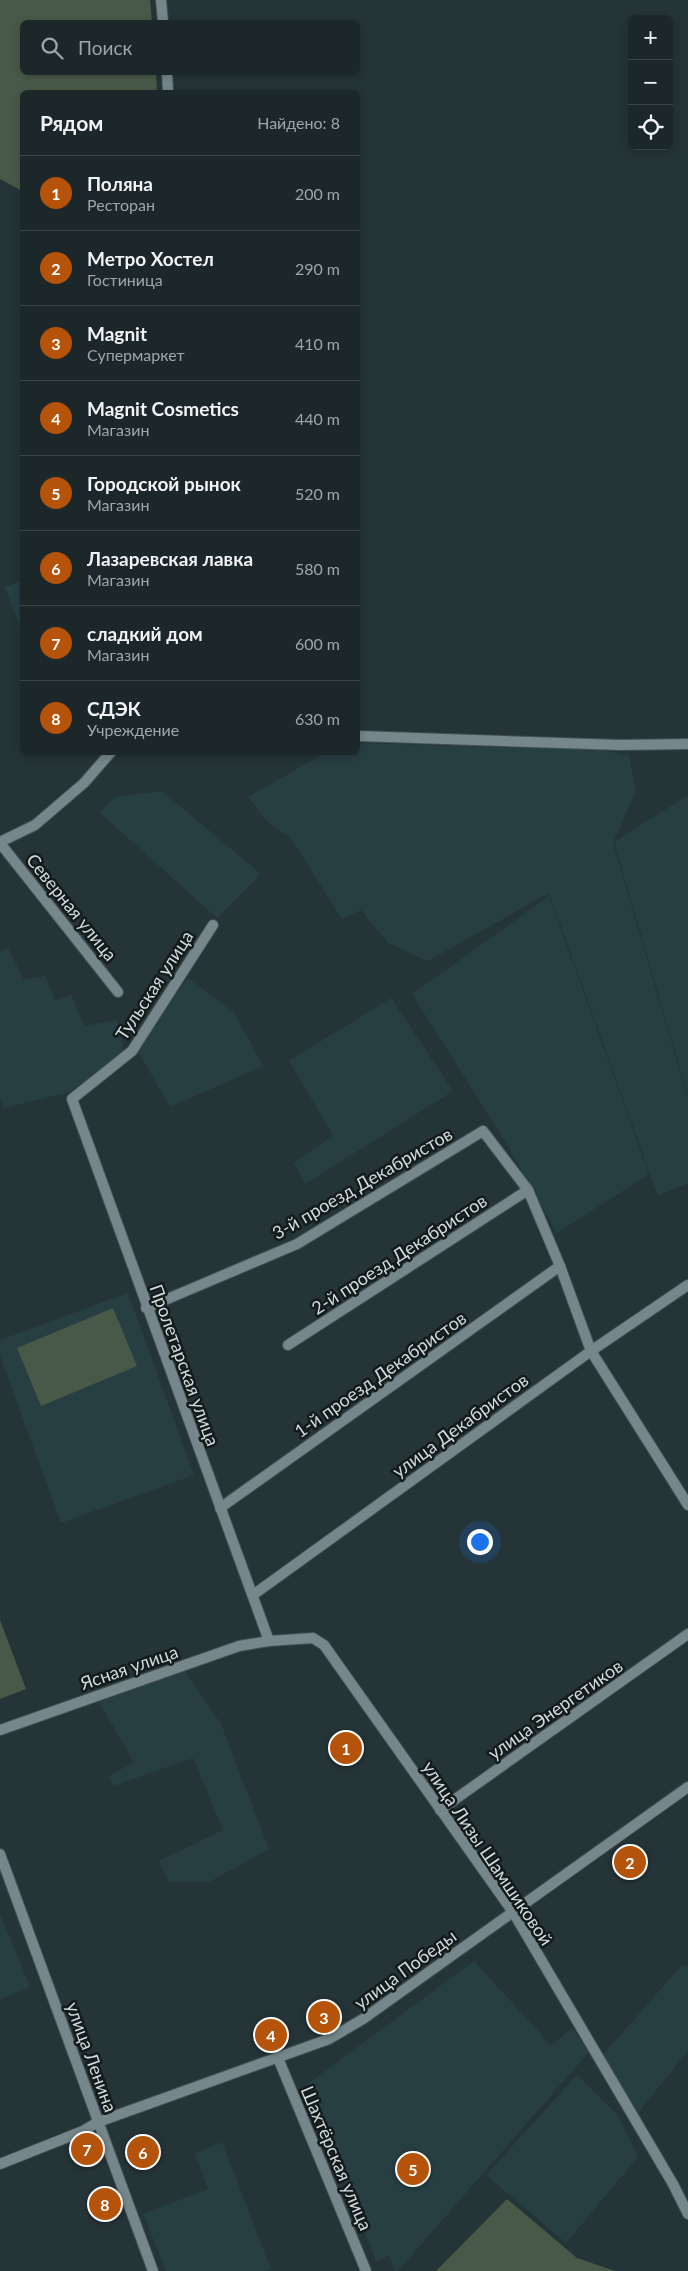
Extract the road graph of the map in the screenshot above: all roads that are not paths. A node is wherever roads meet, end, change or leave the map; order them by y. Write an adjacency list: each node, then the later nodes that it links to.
1 (162, 0): 2 (street)
2 (163, 20)
3 (167, 75): 4 (street)
4 (168, 90)
5 (360, 736): 6 (street)
6 (688, 744)
7 (108, 755): 8 (street)
8 (0, 843): 10 (street, Северная улица)
9 (213, 924): 11 (street, Тульская улица)
10 (118, 992)
11 (72, 1098): 15 (street, Пролетарская улица)
12 (528, 1190): 13 (street); 15 (street, 3-й проезд Декабристов); 16 (street, 2-й проезд Декабристов)
13 (560, 1266): 17 (street); 19 (street, 1-й проезд Декабристов)
14 (688, 1285): 17 (street, улица Декабристов)
15 (146, 1308): 19 (street, Пролетарская улица)
16 (288, 1346)
17 (591, 1351): 18 (street); 20 (street, улица Декабристов)
18 (688, 1505)
19 (220, 1508): 20 (street, Пролетарская улица)
20 (253, 1595): 22 (street, Пролетарская улица)
21 (688, 1634): 25 (street, улица Энергетиков)
22 (269, 1641): 23 (street, Ясная улица); 25 (street, улица Лизы Шамшиковой)
23 (0, 1730)
24 (688, 1787): 27 (street, улица Победы)
25 (440, 1810): 27 (street, улица Лизы Шамшиковой)
26 (0, 1854): 29 (street, улица Ленина)
27 (513, 1912): 28 (street, улица Победы); 31 (street, улица Лизы Шамшиковой)
28 (278, 2058): 29 (street, улица Победы); 33 (street, Шахтёрская улица)
29 (98, 2122): 30 (street, улица Победы); 32 (street, улица Ленина)
30 (0, 2164)
31 (688, 2214)
32 (153, 2271)
33 (366, 2271)

